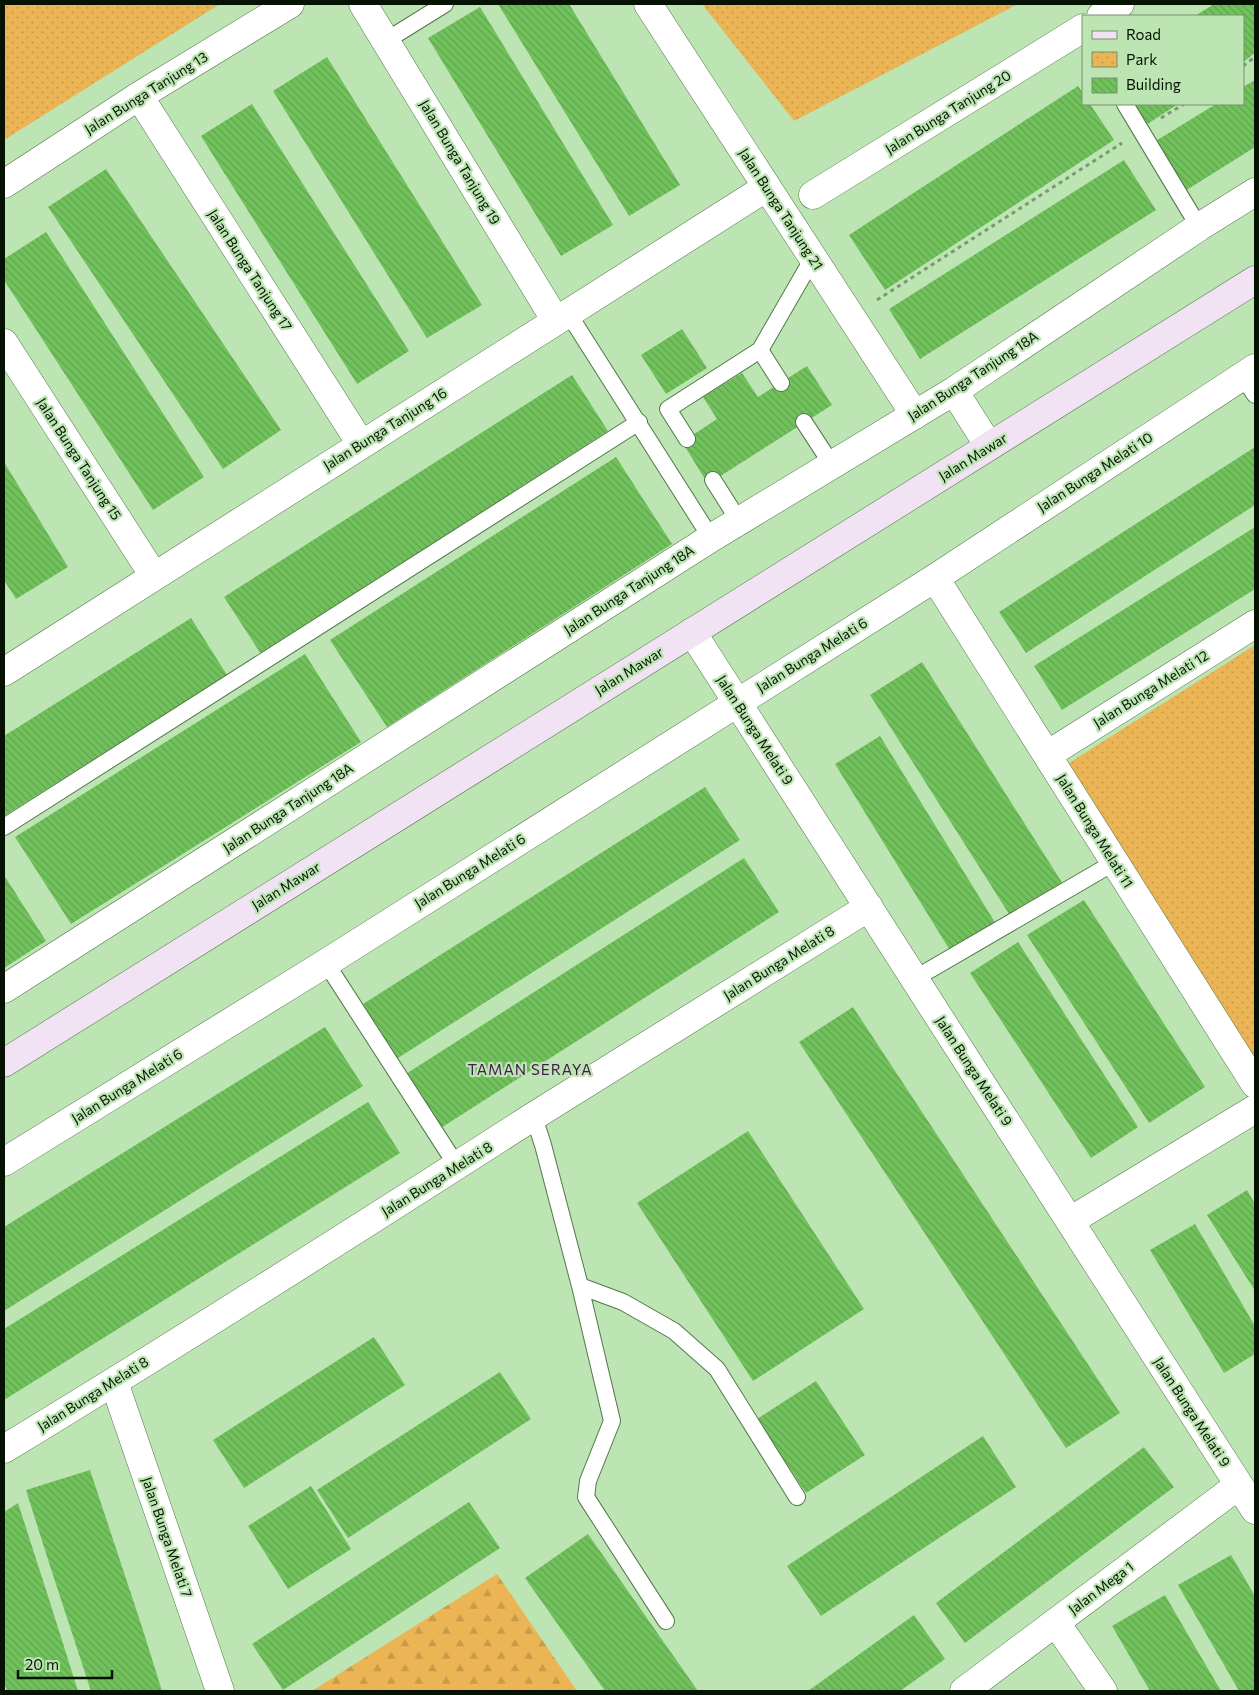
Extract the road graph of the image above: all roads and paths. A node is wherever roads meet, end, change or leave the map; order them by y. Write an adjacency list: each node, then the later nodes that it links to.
1 (290, 4): 11 (street, Jalan Bunga Tanjung 13)
2 (363, 4): 8 (street, Jalan Bunga Tanjung 19)
3 (445, 4): 8 (lane)
4 (648, 4): 16 (street, Jalan Bunga Tanjung 21)
5 (1120, 4): 6 (street, Jalan Bunga Tanjung 20)
6 (1104, 15)
7 (1082, 29): 18 (street, Jalan Bunga Tanjung 20)
8 (387, 40): 23 (street, Jalan Bunga Tanjung 19)
9 (1255, 58): 10 (path)
10 (1244, 65)
11 (139, 96): 15 (street, Jalan Bunga Tanjung 13); 33 (street, Jalan Bunga Tanjung 17)
12 (1126, 105): 14 (lane)
13 (1182, 105): 14 (path)
14 (1141, 131): 19 (lane); 22 (path)
15 (4, 184)
16 (766, 187): 20 (street, Jalan Bunga Tanjung 21); 23 (street, Jalan Bunga Tanjung 16)
17 (1255, 192): 19 (street, Jalan Bunga Tanjung 18A)
18 (812, 196)
19 (1199, 227): 28 (street, Jalan Bunga Tanjung 18A)
20 (812, 258): 22 (street, Jalan Bunga Tanjung 21); 25 (lane)
21 (1255, 280): 34 (street, Jalan Mawar)
22 (851, 316): 29 (street, Jalan Bunga Tanjung 21)
23 (562, 317): 30 (lane); 33 (street, Jalan Bunga Tanjung 16)
24 (4, 343): 39 (street, Jalan Bunga Tanjung 15)
25 (760, 350): 27 (lane); 32 (lane)
26 (1251, 379): 40 (street, Jalan Bunga Melati 10)
27 (781, 383)
28 (954, 391): 29 (street, Jalan Bunga Tanjung 18A); 34 (street)
29 (915, 415): 35 (street, Jalan Bunga Tanjung 18A)
30 (639, 422): 38 (lane); 46 (lane)
31 (804, 422): 35 (lane)
32 (686, 439)
33 (361, 444): 39 (street, Jalan Bunga Tanjung 16)
34 (989, 446): 42 (street, Jalan Mawar)
35 (832, 465): 37 (street, Jalan Bunga Tanjung 18A)
36 (713, 480): 37 (lane)
37 (739, 521): 38 (street, Jalan Bunga Tanjung 18A)
38 (711, 538): 51 (street, Jalan Bunga Tanjung 18A)
39 (154, 576): 43 (street, Jalan Bunga Tanjung 16)
40 (935, 578): 44 (street, Jalan Bunga Melati 6); 45 (street, Jalan Bunga Melati 11)
41 (1255, 624): 45 (street, Jalan Bunga Melati 12)
42 (692, 632): 44 (street, Jalan Bunga Melati 9); 52 (street, Jalan Mawar)
43 (4, 672)
44 (737, 702): 48 (street, Jalan Bunga Melati 9); 49 (street, Jalan Bunga Melati 6)
45 (1047, 755): 47 (street, Jalan Bunga Melati 11)
46 (4, 827)
47 (1114, 862): 50 (lane); 53 (street, Jalan Bunga Melati 11)
48 (868, 907): 50 (street, Jalan Bunga Melati 9); 55 (street, Jalan Bunga Melati 8)
49 (326, 962): 56 (street, Jalan Bunga Melati 6); 57 (lane)
50 (914, 978): 58 (street, Jalan Bunga Melati 9)
51 (4, 989)
52 (4, 1063)
53 (1255, 1084)
54 (1255, 1109): 58 (street)
55 (534, 1116): 57 (street, Jalan Bunga Melati 8); 59 (lane)
56 (4, 1162)
57 (457, 1166): 60 (street, Jalan Bunga Melati 8)
58 (1070, 1221): 62 (street, Jalan Bunga Melati 9)
59 (580, 1286): 63 (lane); 65 (lane)
60 (114, 1382): 61 (street, Jalan Bunga Melati 8); 67 (street, Jalan Bunga Melati 7)
61 (4, 1449)
62 (1239, 1485): 64 (street, Jalan Bunga Melati 9); 66 (street, Jalan Mega 1)
63 (797, 1497)
64 (1255, 1510)
65 (666, 1621)
66 (1056, 1622): 68 (street, Jalan Mega 1); 69 (street)
67 (220, 1691)
68 (964, 1691)
69 (1103, 1691)

